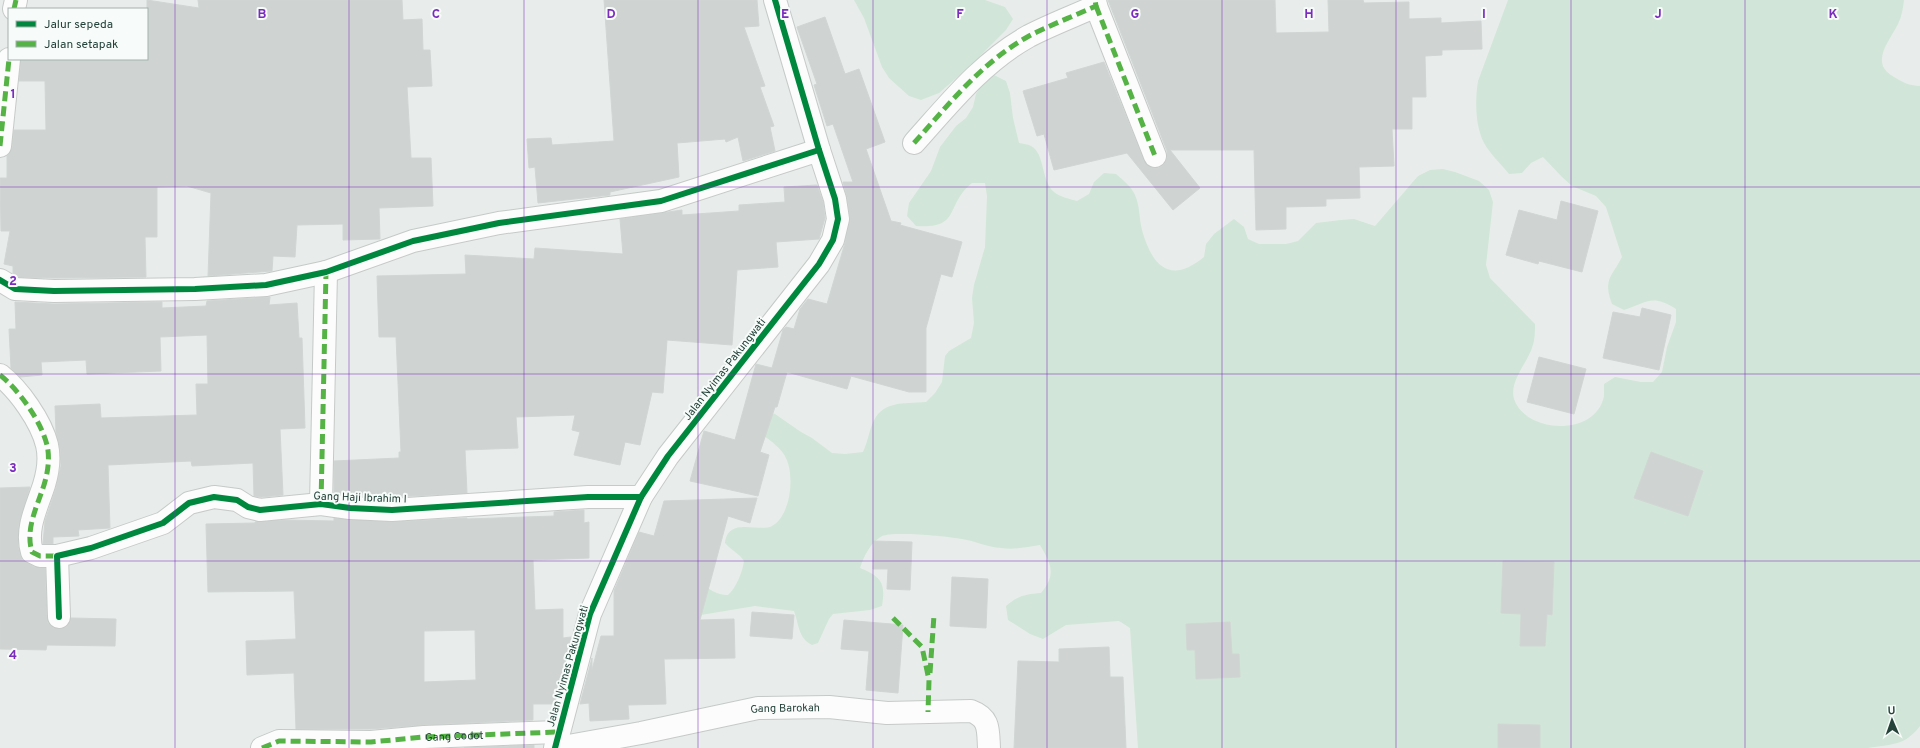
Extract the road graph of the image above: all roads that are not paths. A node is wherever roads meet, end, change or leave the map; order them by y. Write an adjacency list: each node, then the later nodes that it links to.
1 (775, 0): 6 (street, Jalan Nyimas Pakungwati)
2 (1096, 3): 4 (street); 7 (street)
3 (9, 60): 5 (street)
4 (914, 143)
5 (0, 146)
6 (819, 150): 8 (street); 11 (street, Jalan Nyimas Pakungwati)
7 (1155, 156)
8 (326, 272): 9 (street); 12 (street)
9 (0, 280)
10 (0, 375): 13 (street, Gang Haji Ibrahim I)
11 (641, 497): 12 (street, Gang Haji Ibrahim I); 15 (street, Jalan Nyimas Pakungwati)
12 (321, 504): 13 (street, Gang Haji Ibrahim I)
13 (57, 556): 14 (street)
14 (60, 616)
15 (557, 743): 16 (street, Gang Codot); 17 (street, Gang Barokah)
16 (270, 745)
17 (989, 748)

